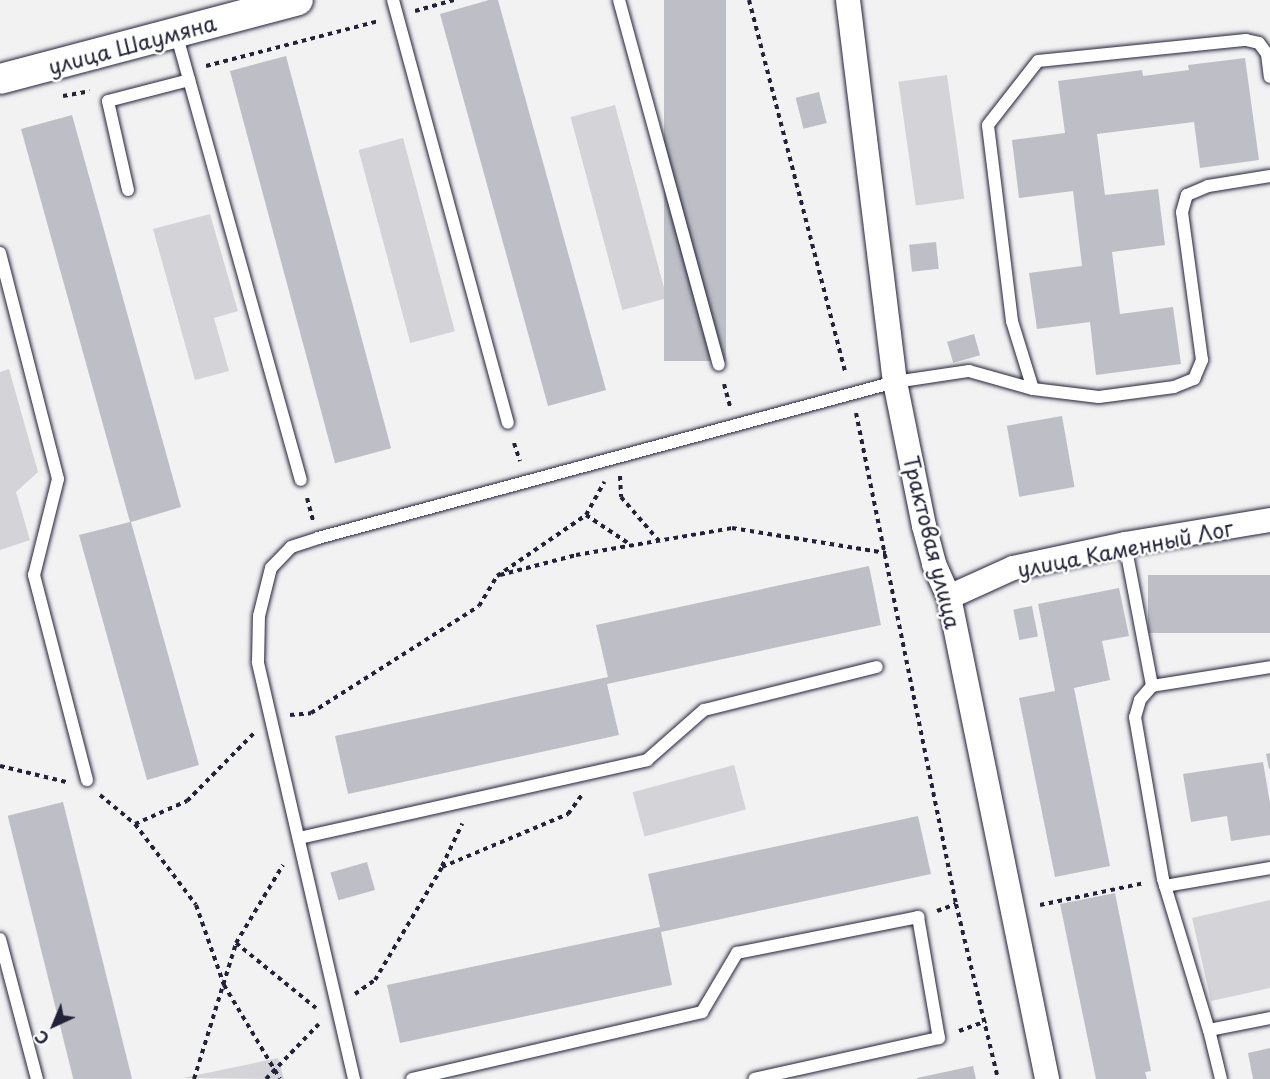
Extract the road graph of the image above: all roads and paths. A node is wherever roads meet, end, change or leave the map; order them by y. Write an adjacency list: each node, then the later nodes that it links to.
1 (393, 0): 7 (lane)
2 (454, 0): 7 (path)
3 (619, 0): 17 (lane)
4 (748, 0): 20 (path)
5 (848, 0): 18 (street, Трактовая улица)
6 (283, 2): 8 (street, улица Шаумяна)
7 (397, 16): 9 (path); 21 (lane)
8 (176, 32): 9 (lane); 11 (street, улица Шаумяна)
9 (188, 76): 15 (lane); 24 (lane)
10 (1270, 77): 19 (lane)
11 (0, 79)
12 (93, 90): 13 (path)
13 (58, 97)
14 (1270, 176): 19 (lane)
15 (128, 190)
16 (0, 253): 42 (lane)
17 (719, 365): 22 (path)
18 (895, 382): 19 (lane); 20 (lane); 34 (street, Трактовая улица)
19 (1033, 389)
20 (851, 392): 22 (lane); 32 (path)
21 (508, 423): 25 (path)
22 (736, 427): 23 (lane)
23 (619, 457): 25 (lane); 26 (path); 29 (path)
24 (301, 480): 28 (path)
25 (526, 482): 28 (lane)
26 (586, 515): 31 (path); 33 (path)
27 (1270, 520): 30 (street, улица Каменный Лог)
28 (318, 538): 38 (lane)
29 (659, 541): 31 (path); 32 (path)
30 (1125, 544): 34 (street, улица Каменный Лог); 37 (lane)
31 (631, 545): 33 (path)
32 (886, 553): 56 (path)
33 (497, 576): 38 (path)
34 (949, 597): 49 (street, Трактовая улица)
35 (877, 667): 40 (lane)
36 (1270, 667): 37 (lane)
37 (1152, 686): 48 (lane)
38 (270, 717): 44 (path); 45 (lane)
39 (0, 766): 41 (path)
40 (600, 770): 43 (lane); 46 (path)
41 (73, 784)
42 (90, 785): 44 (path)
43 (473, 800): 45 (lane); 46 (path)
44 (135, 824): 52 (path)
45 (298, 838): 51 (path); 53 (lane)
46 (442, 867): 53 (path)
47 (1270, 868): 48 (lane)
48 (1164, 882): 49 (path); 57 (lane)
49 (1012, 911): 68 (street, Трактовая улица)
50 (0, 939): 60 (lane)
51 (236, 943): 52 (path); 54 (path)
52 (224, 984): 59 (path); 61 (path)
53 (336, 1007): 54 (path); 64 (lane)
54 (326, 1016): 59 (path)
55 (1270, 1018): 57 (lane)
56 (986, 1021): 58 (path); 67 (path)
57 (1209, 1030): 69 (lane)
58 (939, 1038): 65 (lane); 66 (lane)
59 (276, 1071): 62 (path); 63 (path)
60 (37, 1079)
61 (194, 1079)
62 (266, 1079)
63 (280, 1079)
64 (354, 1079)
65 (412, 1079)
66 (754, 1079)
67 (998, 1079)
68 (1047, 1079)
69 (1221, 1079)

